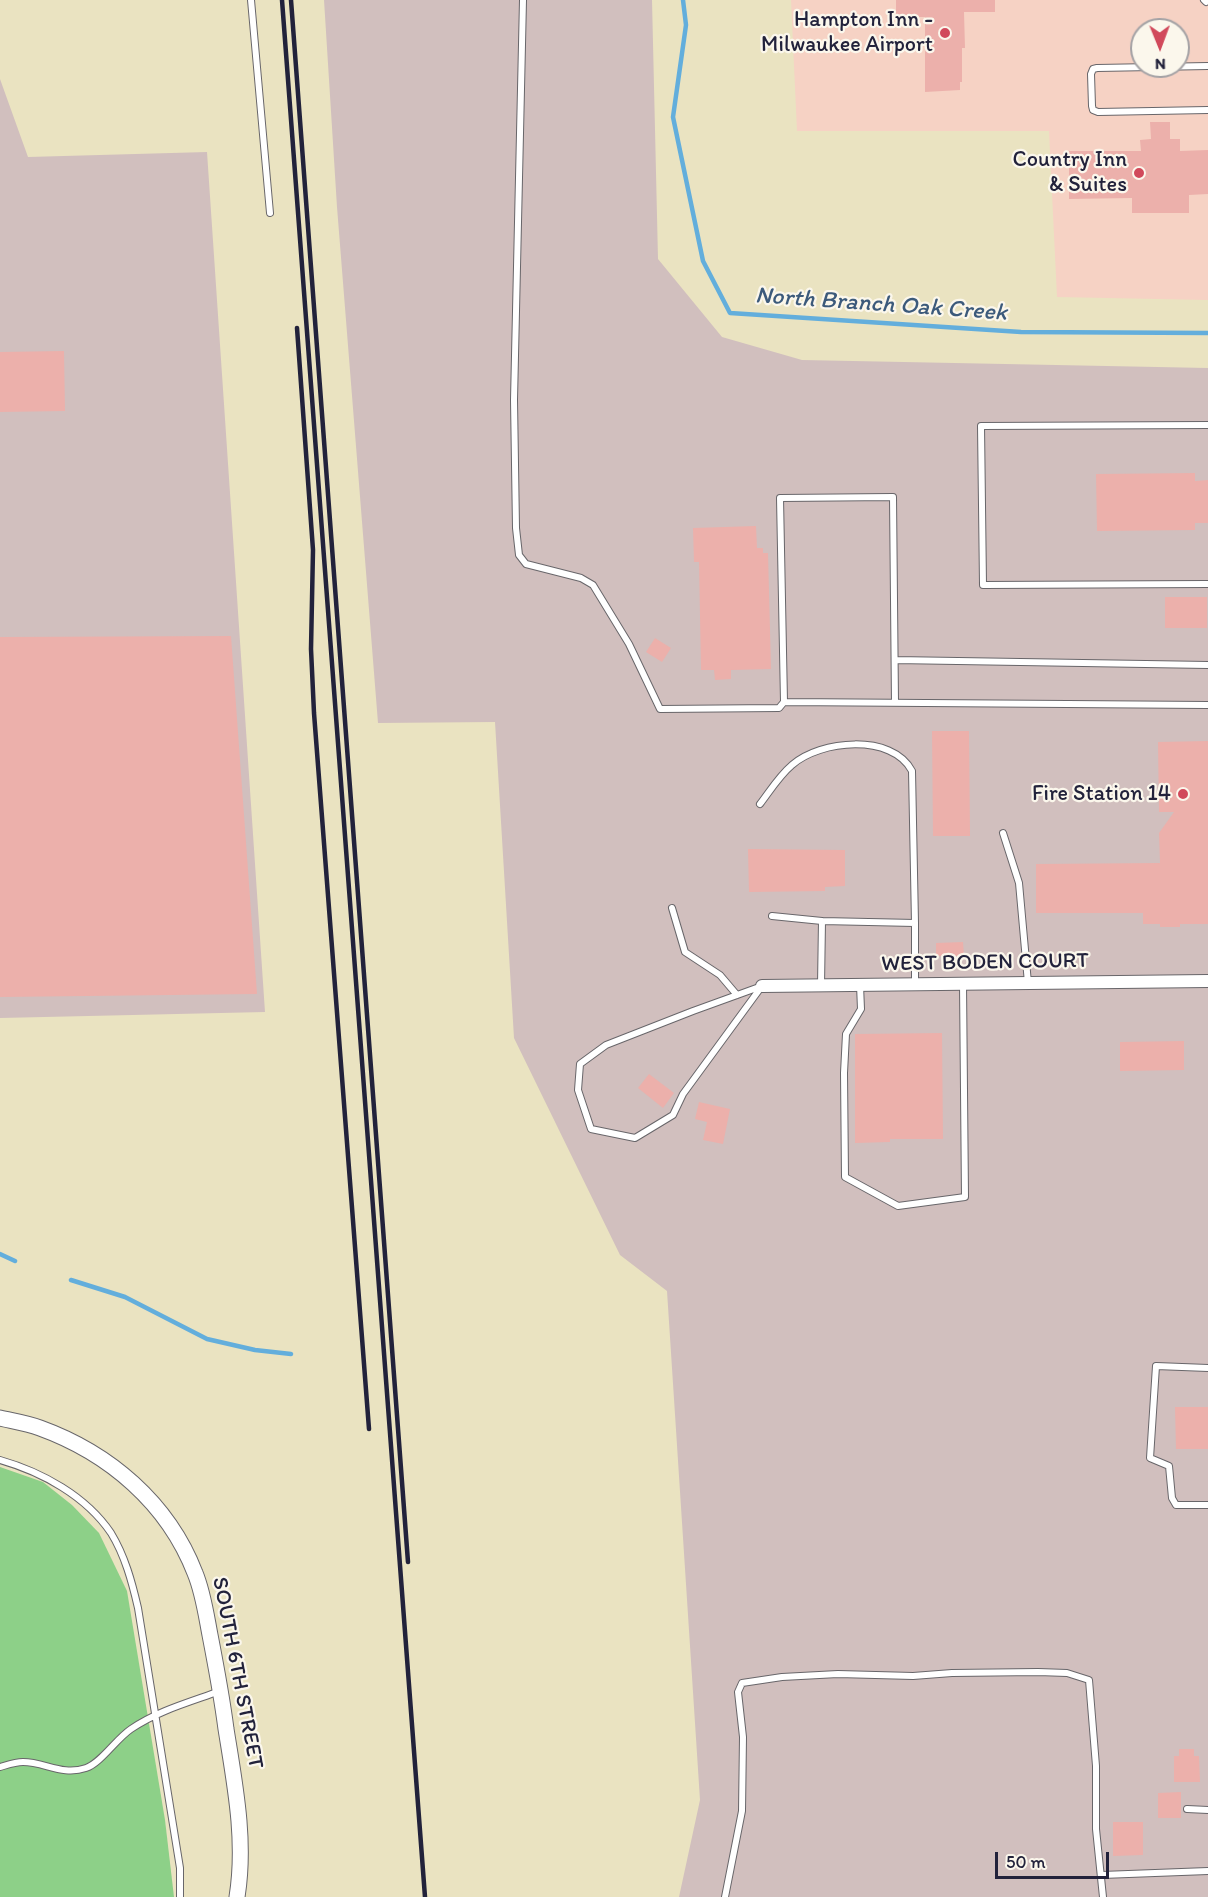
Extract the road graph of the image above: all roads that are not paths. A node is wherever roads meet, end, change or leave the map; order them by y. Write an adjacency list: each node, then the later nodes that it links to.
1 (251, 0): 5 (lane)
2 (523, 0): 10 (lane)
3 (1208, 66): 4 (lane)
4 (1208, 110)
5 (270, 213)
6 (1208, 425): 7 (lane)
7 (1208, 584)
8 (895, 660): 9 (lane); 10 (lane); 11 (lane)
9 (1208, 665)
10 (784, 702): 11 (lane)
11 (895, 703): 12 (lane)
12 (1208, 705)
13 (760, 804): 18 (lane)
14 (1003, 832): 20 (lane)
15 (672, 908): 26 (lane)
16 (772, 916): 17 (lane)
17 (822, 921): 18 (lane); 25 (lane)
18 (915, 923): 21 (lane)
19 (1208, 981): 20 (street, WEST BODEN COURT)
20 (1028, 983): 22 (street, WEST BODEN COURT)
21 (915, 984): 22 (street, WEST BODEN COURT); 23 (street, WEST BODEN COURT)
22 (963, 984): 23 (lane)
23 (860, 985): 25 (street, WEST BODEN COURT)
24 (762, 986): 25 (street, WEST BODEN COURT); 26 (lane); 26 (lane)
25 (821, 986)
26 (737, 995)
27 (1208, 1368): 30 (lane)
28 (0, 1418): 31 (street, SOUTH 6TH STREET)
29 (0, 1460): 32 (lane)
30 (1208, 1505)
31 (220, 1691): 32 (lane); 39 (street, SOUTH 6TH STREET)
32 (155, 1716): 33 (lane); 38 (lane)
33 (0, 1767)
34 (1187, 1809): 35 (lane)
35 (1208, 1810)
36 (1208, 1871): 37 (lane)
37 (1102, 1875): 40 (lane); 41 (lane)
38 (180, 1897)
39 (237, 1897)
40 (725, 1897)
41 (1103, 1897)

